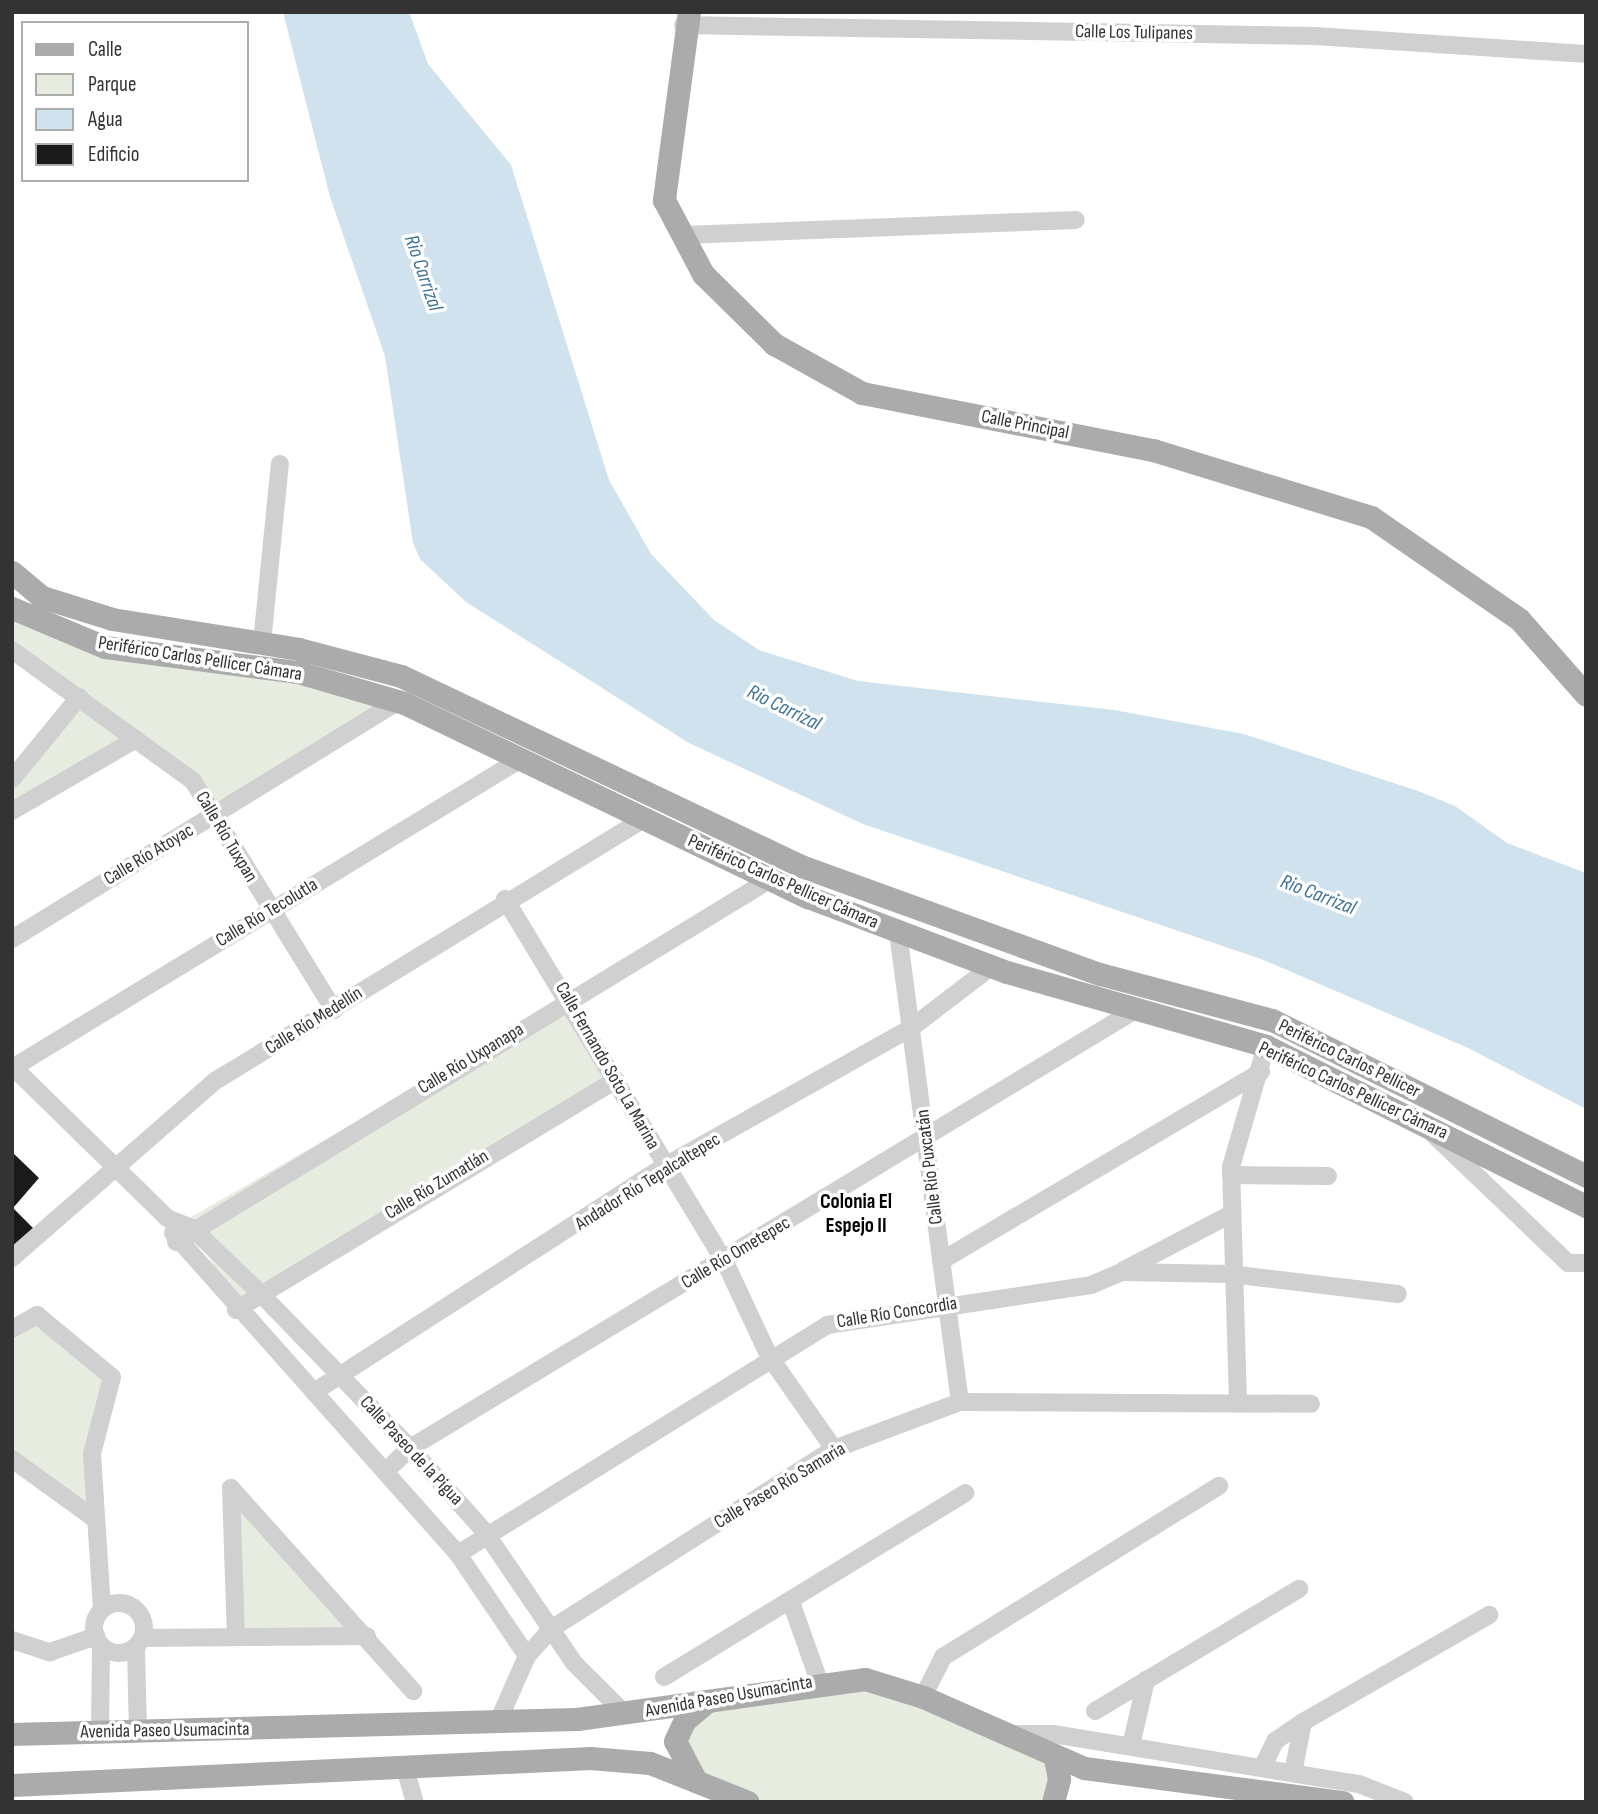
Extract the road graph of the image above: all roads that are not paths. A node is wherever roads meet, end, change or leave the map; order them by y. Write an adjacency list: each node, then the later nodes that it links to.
1 (686, 19): 2 (street, Calle Los Tulipanes); 4 (main road, Calle Principal)
2 (1584, 54)
3 (1076, 220): 4 (street)
4 (683, 235): 10 (main road, Calle Principal)
5 (280, 464): 8 (street)
6 (13, 575): 8 (main road, Periférico Carlos Pellicer Cámara)
7 (12, 608): 12 (main road, Periférico Carlos Pellicer Cámara)
8 (262, 643): 25 (main road, Periférico Carlos Pellicer Cámara)
9 (12, 650): 11 (street, Calle Río Tuxpan)
10 (1586, 695)
11 (79, 697): 13 (street, Calle Río Tuxpan); 15 (street)
12 (393, 705): 14 (main road, Periférico Carlos Pellicer Cámara); 17 (street, Calle Río Atoyac)
13 (136, 739): 16 (street); 17 (street, Calle Río Tuxpan)
14 (521, 759): 18 (main road, Periférico Carlos Pellicer Cámara); 21 (street, Calle Río Tecolutla)
15 (12, 779)
16 (12, 811)
17 (214, 815): 21 (street, Calle Río Tuxpan); 23 (street, Calle Río Atoyac)
18 (642, 820): 19 (main road, Periférico Carlos Pellicer Cámara); 20 (street, Calle Río Medellín)
19 (769, 880): 22 (main road, Periférico Carlos Pellicer Cámara); 26 (street, Calle Río Uxpanapa)
20 (505, 900): 26 (street, Calle Fernando Soto La Marina); 27 (street, Calle Río Medellín)
21 (271, 911): 27 (street, Calle Río Tuxpan); 31 (street, Calle Río Tecolutla)
22 (898, 932): 24 (main road, Periférico Carlos Pellicer Cámara); 29 (street, Calle Río Puxcatán)
23 (12, 939)
24 (992, 966): 28 (main road, Periférico Carlos Pellicer Cámara); 29 (street, Andador Río Tepalcaltepec)
25 (1100, 974): 40 (main road, Periférico Carlos Pellicer)
26 (569, 999): 33 (street, Calle Fernando Soto La Marina); 44 (street, Calle Río Uxpanapa)
27 (334, 1010): 36 (street, Calle Río Medellín)
28 (1132, 1012): 30 (main road, Periférico Carlos Pellicer Cámara); 35 (street, Calle Río Ometepec)
29 (911, 1028): 35 (street, Calle Río Puxcatán); 37 (street, Andador Río Tepalcaltepec)
30 (1266, 1046): 32 (street); 34 (main road, Periférico Carlos Pellicer Cámara)
31 (13, 1067): 36 (street, Calle Paseo de la Pigua)
32 (1261, 1072): 38 (street); 48 (street)
33 (616, 1080): 37 (street, Calle Fernando Soto La Marina); 52 (street, Calle Río Zumatlán)
34 (1421, 1122): 41 (main road, Periférico Carlos Pellicer Cámara); 49 (street)
35 (928, 1139): 47 (street, Calle Río Ometepec); 48 (street, Calle Río Puxcatán)
36 (113, 1167): 43 (street, Calle Paseo de la Pigua); 46 (street, Calle Río Medellín)
37 (666, 1167): 47 (street, Calle Fernando Soto La Marina); 58 (street, Andador Río Tepalcaltepec)
38 (1231, 1175): 39 (street); 42 (street)
39 (1328, 1176)
40 (1586, 1176)
41 (1586, 1206)
42 (1231, 1214): 50 (street); 51 (street)
43 (167, 1218): 44 (street, Calle Paseo de la Pigua); 45 (street, Calle Paseo de la Pigua)
44 (192, 1228): 45 (street, Calle Río Uxpanapa); 52 (street, Calle Paseo de la Pigua)
45 (176, 1242): 55 (street, Calle Paseo de la Pigua)
46 (12, 1258)
47 (724, 1260): 57 (street, Calle Fernando Soto La Marina); 63 (street, Calle Río Ometepec)
48 (941, 1261): 54 (street, Calle Río Puxcatán)
49 (1586, 1263)
50 (1121, 1272): 51 (street, Calle Río Concordia); 54 (street, Calle Río Concordia)
51 (1230, 1274): 53 (street, Calle Río Concordia); 61 (street)
52 (259, 1292): 55 (street, Calle Río Zumatlán); 58 (street, Calle Paseo de la Pigua)
53 (1398, 1294)
54 (947, 1305): 57 (street, Calle Río Concordia); 60 (street, Calle Río Puxcatán)
55 (236, 1310): 59 (street, Calle Paseo de la Pigua)
56 (12, 1329): 69 (street)
57 (769, 1356): 64 (street, Calle Fernando Soto La Marina); 70 (street, Calle Río Concordia)
58 (336, 1372): 59 (street, Andador Río Tepalcaltepec); 63 (street, Calle Paseo de la Pigua)
59 (314, 1392): 66 (street, Calle Paseo de la Pigua)
60 (960, 1402): 61 (street, Calle Paseo Río Samaria); 64 (street, Calle Paseo Río Samaria)
61 (1238, 1402): 62 (street, Calle Paseo Río Samaria)
62 (1311, 1404)
63 (410, 1448): 66 (street, Calle Río Ometepec); 70 (street, Calle Paseo de la Pigua)
64 (834, 1449): 76 (street, Calle Paseo Río Samaria)
65 (12, 1460): 69 (street)
66 (386, 1471): 71 (street, Calle Paseo de la Pigua)
67 (1219, 1486): 87 (street)
68 (965, 1493): 73 (street)
69 (95, 1519): 74 (street)
70 (485, 1532): 71 (street, Calle Río Concordia); 76 (street, Calle Paseo de la Pigua)
71 (458, 1554): 82 (street, Calle Paseo de la Pigua)
72 (1299, 1589): 84 (street)
73 (791, 1602): 83 (street); 85 (street)
74 (102, 1610): 80 (street); 81 (street)
75 (1489, 1615): 91 (street)
76 (551, 1629): 82 (street, Calle Paseo Río Samaria); 90 (street, Calle Paseo de la Pigua)
77 (367, 1636): 78 (street); 78 (street); 86 (street)
78 (236, 1637): 81 (street)
79 (12, 1640): 80 (street)
80 (98, 1641): 81 (street); 93 (street)
81 (139, 1642): 94 (street)
82 (527, 1656): 92 (street, Calle Paseo Río Samaria)
83 (664, 1676)
84 (1146, 1680): 89 (street); 97 (street)
85 (819, 1681): 87 (main road, Avenida Paseo Usumacinta); 88 (main road, Avenida Paseo Usumacinta)
86 (413, 1691)
87 (923, 1697): 96 (main road, Avenida Paseo Usumacinta)
88 (704, 1704): 90 (main road, Avenida Paseo Usumacinta); 102 (main road)
89 (1095, 1712)
90 (624, 1713): 92 (main road, Avenida Paseo Usumacinta)
91 (1303, 1722): 100 (street); 101 (street)
92 (497, 1724): 94 (main road, Avenida Paseo Usumacinta)
93 (100, 1731): 94 (main road, Avenida Paseo Usumacinta); 95 (main road, Avenida Paseo Usumacinta)
94 (138, 1732)
95 (12, 1734)
96 (1002, 1734): 97 (street); 98 (main road, Avenida Paseo Usumacinta)
97 (1131, 1746): 100 (street)
98 (1055, 1759): 106 (main road); 107 (main road, Avenida Paseo Usumacinta)
99 (405, 1768): 102 (main road); 103 (main road); 105 (street)
100 (1262, 1768): 101 (street)
101 (1293, 1773): 108 (street)
102 (696, 1782): 104 (main road)
103 (12, 1784)
104 (741, 1800)
105 (415, 1802)
106 (1053, 1802)
107 (1343, 1802)
108 (1405, 1802)

